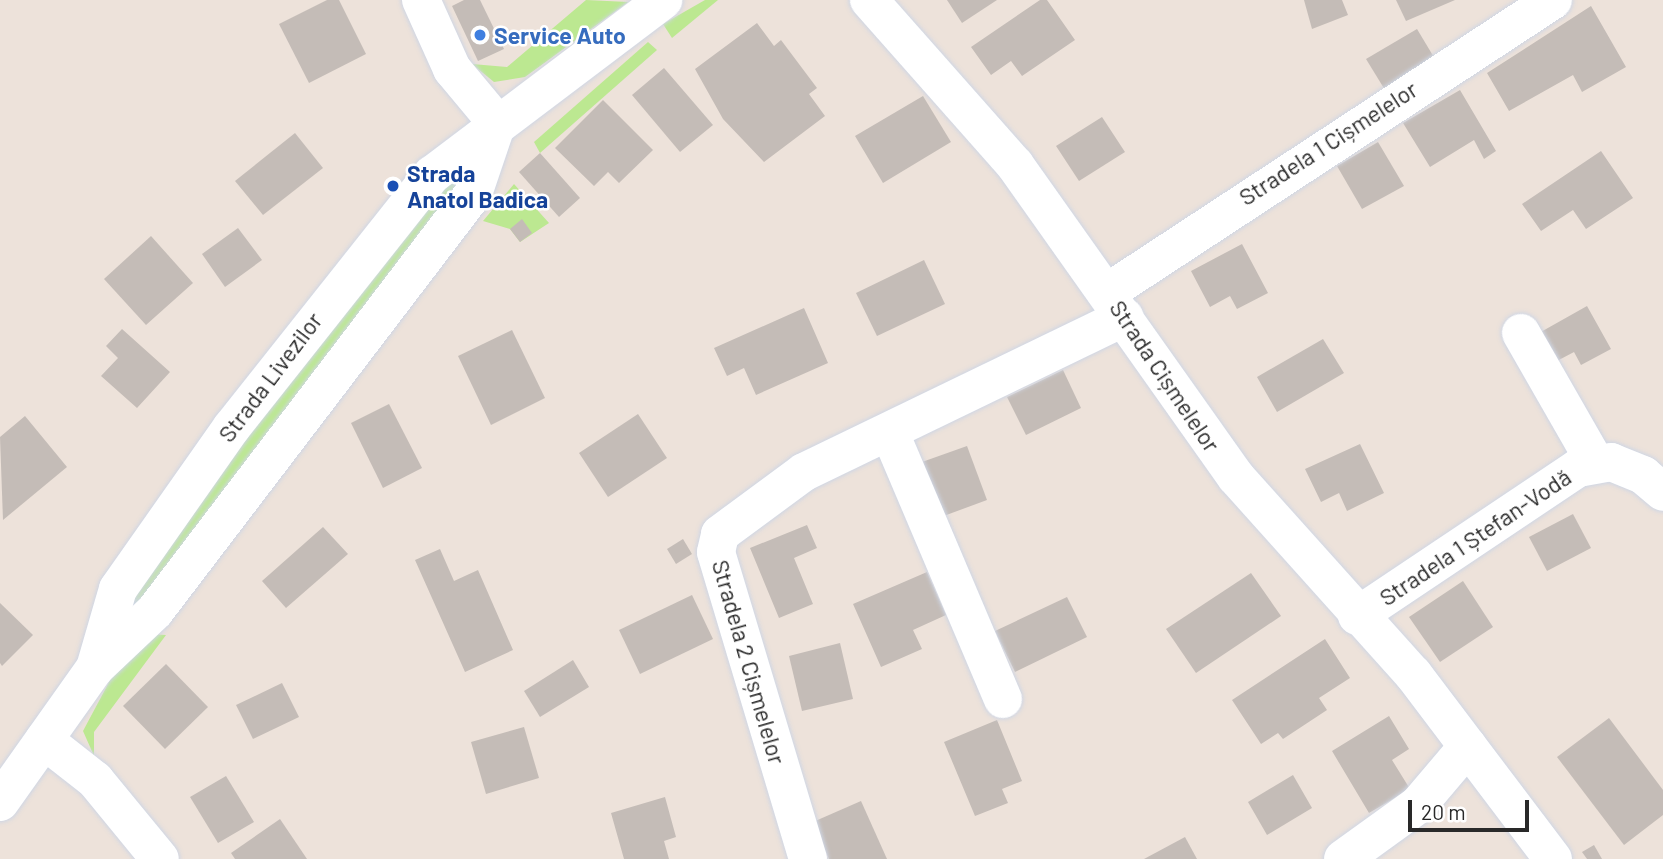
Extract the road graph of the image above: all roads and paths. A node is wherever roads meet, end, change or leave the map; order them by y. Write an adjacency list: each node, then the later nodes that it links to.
1 (421, 0): 5 (street)
2 (663, 0): 5 (street)
3 (869, 0): 6 (street, Strada Cișmelelor)
4 (1553, 0): 6 (street, Stradela 1 Cișmelelor)
5 (497, 123): 13 (street, Strada Livezilor)
6 (1116, 305): 8 (street, Stradela 2 Cișmelelor); 11 (street, Strada Cișmelelor)
7 (1521, 333): 9 (street, Stradela 1 Ștefan-Vodă)
8 (890, 433): 12 (street); 17 (street, Stradela 2 Cișmelelor)
9 (1595, 462): 10 (street, Stradela 1 Ștefan-Vodă); 11 (street, Stradela 1 Ștefan-Vodă)
10 (1663, 492)
11 (1357, 616): 14 (street, Strada Cișmelelor)
12 (1003, 699)
13 (44, 740): 15 (street, Strada Livezilor); 16 (street)
14 (1468, 746): 18 (street); 19 (street, Strada Cișmelelor)
15 (0, 802)
16 (160, 859)
17 (808, 859)
18 (1343, 859)
19 (1553, 859)

